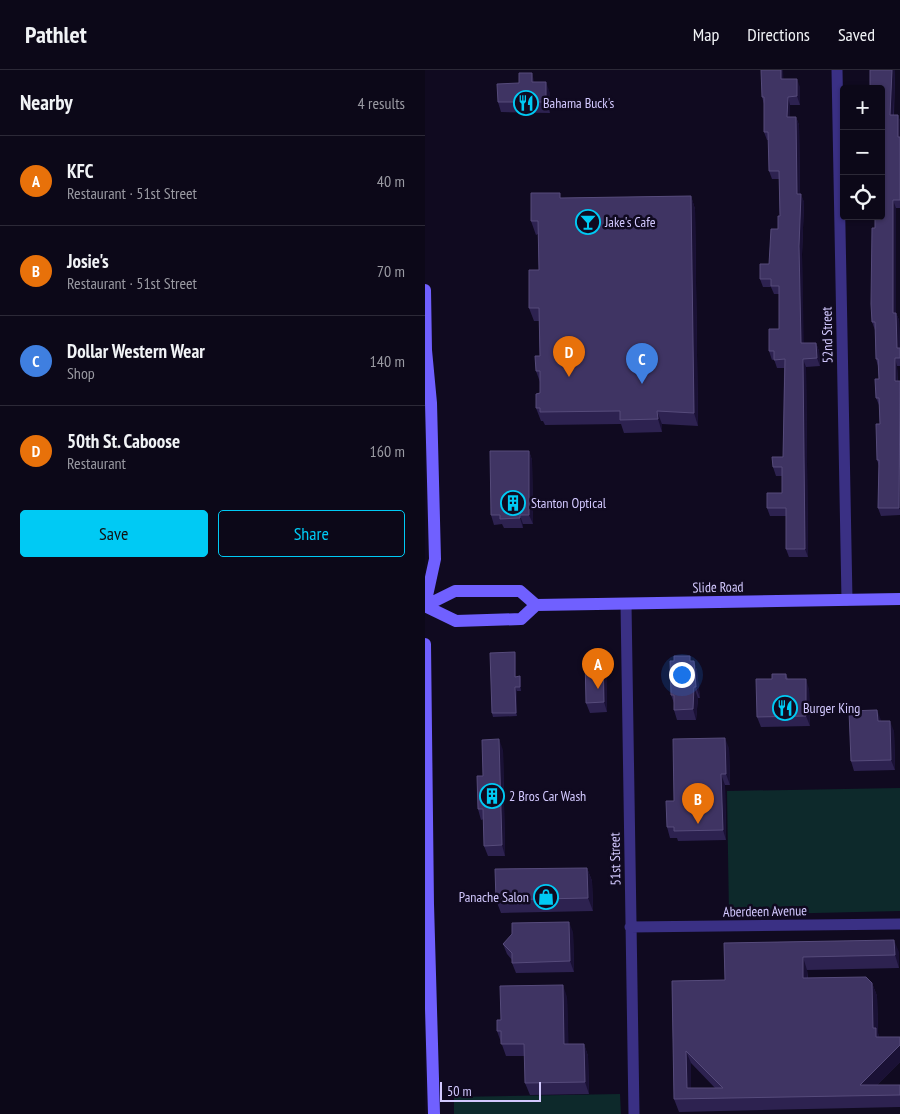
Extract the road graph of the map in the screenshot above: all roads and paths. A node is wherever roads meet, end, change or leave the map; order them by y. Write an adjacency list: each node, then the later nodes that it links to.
1 (837, 70): 4 (street, 52nd Street)
2 (425, 290): 7 (main road)
3 (900, 599): 4 (main road, Slide Road)
4 (847, 600): 5 (main road, Slide Road)
5 (626, 604): 6 (main road, Slide Road); 10 (street, 51st Street)
6 (536, 605): 7 (main road); 7 (main road)
7 (425, 606)
8 (425, 644): 11 (main road)
9 (900, 924): 10 (street, Aberdeen Avenue)
10 (630, 927): 12 (street, 51st Street)
11 (434, 1114)
12 (634, 1114)

